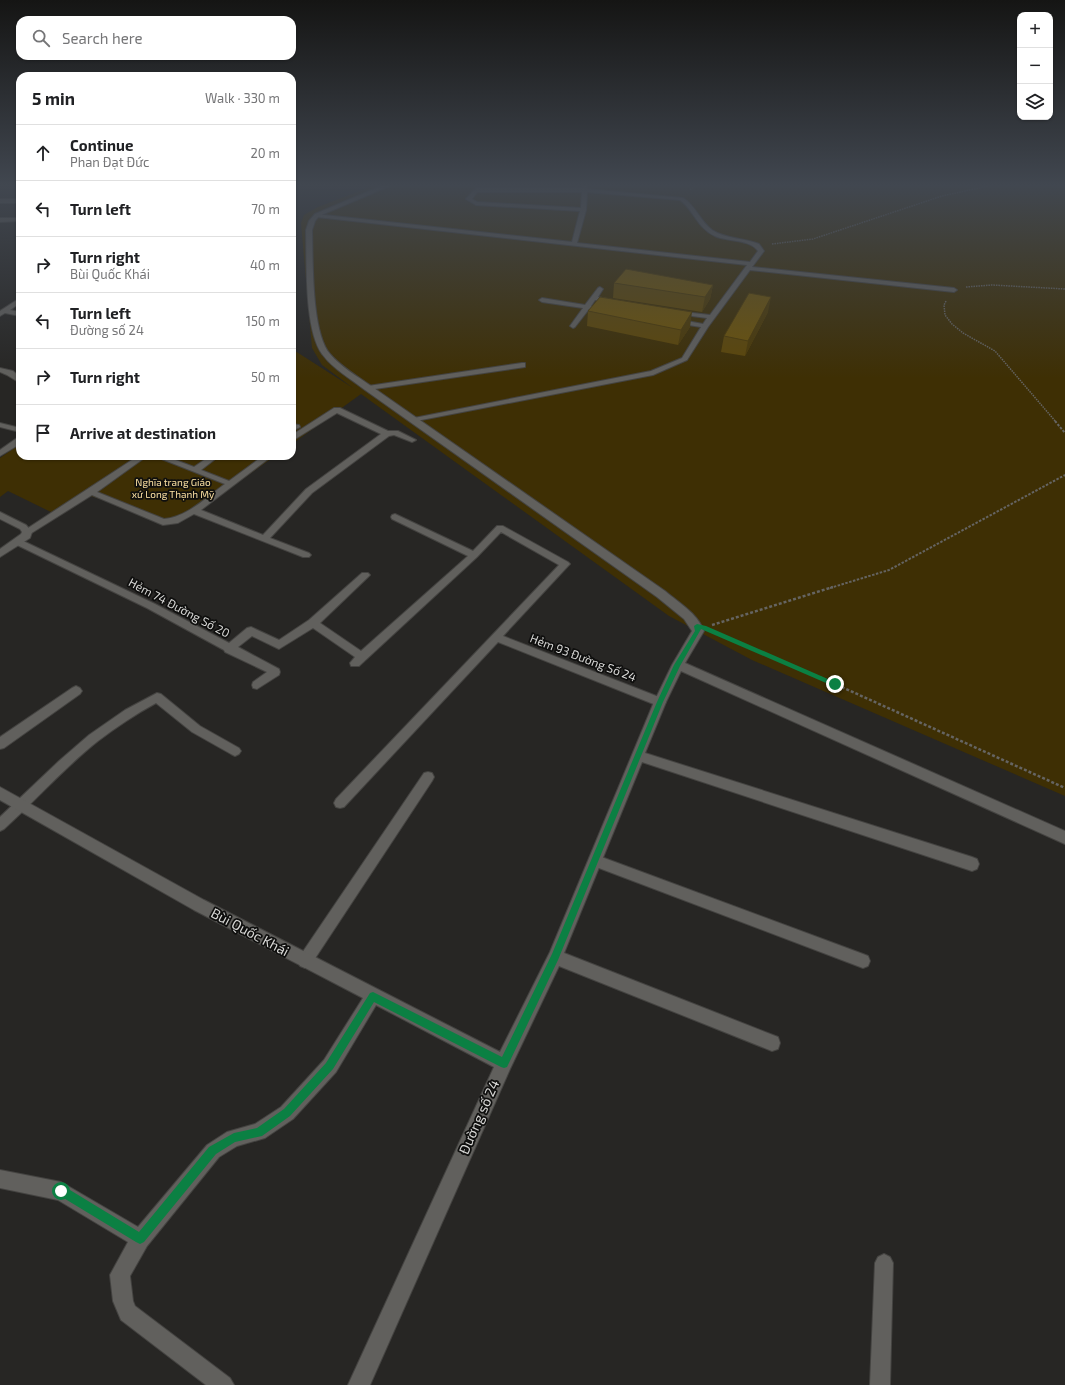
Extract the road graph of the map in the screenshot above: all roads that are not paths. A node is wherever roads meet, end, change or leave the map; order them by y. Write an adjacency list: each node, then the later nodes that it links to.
1 (310, 249): 23 (street)
2 (604, 249): 4 (lane)
3 (759, 249): 4 (lane)
4 (749, 266): 6 (lane); 16 (lane)
5 (600, 289): 7 (lane)
6 (954, 290)
7 (594, 298): 9 (lane); 11 (lane)
8 (542, 300): 11 (lane)
9 (617, 302)
10 (16, 303): 14 (lane)
11 (587, 307): 12 (lane); 18 (lane)
12 (611, 311)
13 (672, 311): 16 (lane)
14 (2, 312): 15 (lane)
15 (16, 314)
16 (712, 317): 19 (lane)
17 (666, 320): 19 (lane)
18 (573, 326)
19 (705, 326): 24 (lane)
20 (522, 366): 23 (lane)
21 (0, 370): 22 (lane)
22 (16, 378)
23 (368, 388): 24 (street)
24 (414, 420): 52 (street, Đường số 24)
25 (0, 425): 26 (lane)
26 (16, 429)
27 (387, 434): 28 (lane); 29 (lane); 43 (lane)
28 (296, 436)
29 (412, 440)
30 (16, 443): 31 (lane)
31 (0, 454)
32 (136, 460): 38 (lane)
33 (169, 460): 36 (lane)
34 (209, 460): 36 (lane)
35 (263, 460): 39 (lane)
36 (195, 470): 37 (lane)
37 (226, 482)
38 (91, 492): 39 (lane); 42 (lane)
39 (194, 511): 43 (lane)
40 (0, 515): 42 (street)
41 (395, 518): 47 (lane)
42 (26, 532): 44 (street)
43 (265, 538): 46 (lane)
44 (18, 542): 45 (street); 51 (lane, Hẻm 74 Đường Số 20)
45 (0, 554)
46 (306, 555)
47 (474, 555): 49 (lane); 50 (lane)
48 (365, 574): 49 (lane)
49 (313, 623): 51 (lane, Hẻm 74 Đường Số 20)
50 (496, 638): 55 (lane, Hẻm 93 Đường Số 24); 61 (lane)
51 (229, 649): 53 (lane)
52 (678, 665): 55 (street, Đường số 24); 64 (street)
53 (258, 685)
54 (76, 691): 56 (street)
55 (660, 702): 58 (street, Đường số 24)
56 (0, 744)
57 (235, 751): 62 (lane)
58 (638, 756): 65 (street, Đường số 24); 66 (street)
59 (428, 778): 68 (lane)
60 (0, 793): 62 (street, Bùi Quốc Khái)
61 (340, 804)
62 (22, 805): 63 (lane); 68 (street, Bùi Quốc Khái)
63 (0, 825)
64 (1065, 838)
65 (596, 861): 67 (street, Đường số 24); 69 (lane)
66 (972, 864)
67 (555, 957): 71 (street); 72 (street, Đường số 24)
68 (305, 961): 70 (street, Bùi Quốc Khái)
69 (862, 961)
70 (373, 996): 72 (street, Bùi Quốc Khái); 74 (street)
71 (772, 1043)
72 (504, 1063): 77 (street, Đường số 24)
73 (0, 1179): 74 (street)
74 (140, 1239): 76 (street)
75 (884, 1263): 78 (lane)
76 (223, 1385)
77 (359, 1385)
78 (880, 1385)

